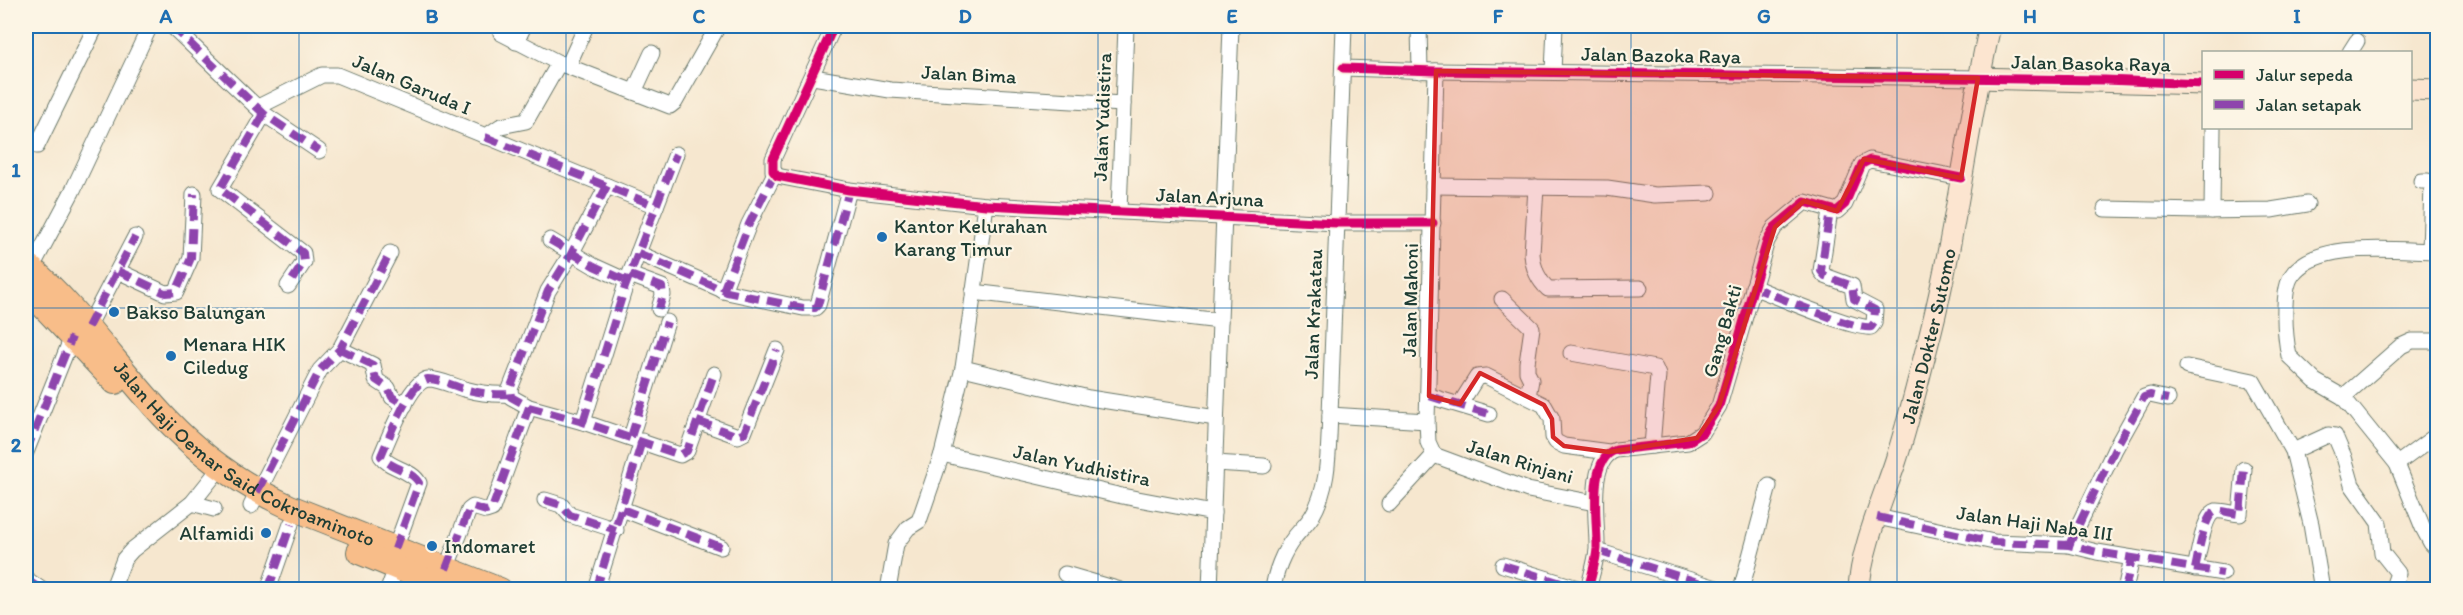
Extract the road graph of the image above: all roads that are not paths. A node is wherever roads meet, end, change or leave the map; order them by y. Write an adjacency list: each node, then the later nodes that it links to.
1 (96, 26): 32 (street)
2 (150, 26): 61 (street)
3 (172, 26): 29 (street)
4 (524, 26): 15 (street)
5 (586, 26): 17 (street)
6 (718, 26): 27 (street)
7 (834, 26): 22 (street)
8 (1126, 26): 28 (street, Jalan Yudistira)
9 (1231, 26): 51 (street)
10 (1344, 26): 18 (street, Jalan Krakatau)
11 (1419, 26): 19 (street)
12 (1555, 26): 21 (street)
13 (1990, 26): 23 (main road, Jalan Dokter Sutomo)
14 (501, 33): 15 (street)
15 (516, 42): 17 (street)
16 (652, 53): 27 (street)
17 (564, 64): 27 (street); 31 (street)
18 (1343, 68): 19 (street, Jalan Bazoka Raya); 52 (street, Jalan Krakatau)
19 (1420, 70): 20 (street, Jalan Bazoka Raya)
20 (1446, 71): 21 (street, Jalan Bazoka Raya); 39 (street, Jalan Mahoni)
21 (1554, 72): 23 (street, Jalan Bazoka Raya)
22 (813, 77): 28 (street, Jalan Bima); 35 (street)
23 (1977, 82): 24 (main road, Jalan Basoka Raya); 36 (main road, Jalan Dokter Sutomo)
24 (2202, 84)
25 (2412, 89): 26 (main road)
26 (2438, 90)
27 (634, 92)
28 (1123, 105): 48 (street, Jalan Yudistira)
29 (261, 110): 31 (street, Jalan Garuda I); 33 (street); 63 (street)
30 (2213, 129): 50 (street)
31 (484, 137): 38 (street, Jalan Garuda I)
32 (31, 145)
33 (319, 151)
34 (676, 154): 46 (street)
35 (775, 173): 41 (street, Jalan Arjuna); 66 (street)
36 (1961, 178): 49 (street); 114 (main road, Jalan Dokter Sutomo)
37 (2421, 181): 56 (street)
38 (607, 186): 46 (street, Jalan Garuda I); 58 (street)
39 (1434, 186): 40 (street); 53 (street, Jalan Mahoni)
40 (1536, 187): 42 (street); 65 (street)
41 (849, 190): 45 (street, Jalan Arjuna); 66 (street)
42 (1709, 193)
43 (194, 194): 60 (street)
44 (2307, 204): 50 (street)
45 (986, 205): 48 (street, Jalan Arjuna); 67 (street)
46 (656, 206): 59 (street)
47 (2106, 209): 50 (street)
48 (1119, 210): 51 (street, Jalan Arjuna)
49 (1830, 210): 64 (street, Gang Bakti); 64 (street)
50 (2212, 211)
51 (1224, 216): 52 (street, Jalan Arjuna); 69 (street)
52 (1337, 223): 53 (street, Jalan Arjuna); 87 (street, Jalan Krakatau)
53 (1433, 223): 79 (street, Jalan Mahoni)
54 (135, 237): 60 (street)
55 (550, 240): 58 (street)
56 (2434, 251): 81 (street)
57 (390, 253): 72 (street)
58 (571, 254): 62 (street); 78 (street)
59 (638, 254): 62 (street); 66 (street)
60 (118, 271): 70 (street)
61 (27, 274): 70 (main road, Jalan Haji Oemar Said Cokroaminoto)
62 (629, 278): 90 (street); 93 (street)
63 (288, 286)
64 (1754, 287): 94 (street, Gang Bakti)
65 (1640, 288)
66 (723, 291)
67 (974, 292): 69 (street); 76 (street)
68 (1502, 299): 80 (street)
69 (1220, 321): 88 (street)
70 (80, 332): 96 (street); 104 (main road, Jalan Haji Oemar Said Cokroaminoto)
71 (2438, 341): 81 (street)
72 (340, 349): 84 (street); 106 (street)
73 (777, 350): 91 (street)
74 (1571, 353): 94 (street)
75 (2187, 367): 95 (street)
76 (963, 368): 88 (street); 98 (street)
77 (714, 374): 91 (street)
78 (510, 394): 84 (street); 85 (street)
79 (1429, 396): 83 (street); 89 (street, Jalan Mahoni)
80 (1528, 396): 83 (street); 97 (street, Gang Bakti)
81 (2343, 397): 101 (street)
82 (2168, 399): 117 (street)
83 (1460, 404): 86 (street)
84 (405, 405): 123 (street)
85 (530, 407): 90 (street); 128 (street)
86 (1489, 414)
87 (1330, 415): 89 (street); 138 (street, Jalan Krakatau)
88 (1216, 418): 100 (street)
89 (1427, 421): 99 (street, Jalan Mahoni)
90 (584, 422): 93 (street)
91 (697, 422): 93 (street)
92 (2438, 434): 101 (street)
93 (637, 439): 112 (street)
94 (1652, 446): 97 (street, Gang Bakti)
95 (2293, 451): 144 (street); 145 (street)
96 (26, 452)
97 (1609, 452): 109 (street)
98 (942, 454): 113 (street, Jalan Yudhistira); 135 (street)
99 (1434, 455): 109 (street, Jalan Rinjani); 110 (street)
100 (1215, 463): 102 (street); 113 (street)
101 (2397, 464): 119 (street)
102 (1264, 466)
103 (2244, 469): 124 (street)
104 (217, 474): 106 (main road, Jalan Haji Oemar Said Cokroaminoto); 108 (street)
105 (1769, 486): 141 (street)
106 (254, 499): 115 (main road, Jalan Haji Oemar Said Cokroaminoto); 123 (main road, Jalan Haji Oemar Said Cokroaminoto)
107 (545, 500): 116 (street)
108 (192, 503): 111 (street); 131 (street)
109 (1595, 503): 120 (street)
110 (1389, 504)
111 (213, 509)
112 (622, 509): 116 (street); 118 (street)
113 (1213, 513): 137 (street)
114 (1877, 517): 117 (street, Jalan Haji Naba III); 142 (main road, Jalan Dokter Sutomo)
115 (291, 524): 123 (main road, Jalan Haji Oemar Said Cokroaminoto); 132 (street)
116 (616, 530): 134 (street)
117 (2069, 545): 121 (street, Jalan Haji Naba III)
118 (721, 547)
119 (2438, 550)
120 (1597, 551): 139 (street); 140 (street)
121 (2132, 558): 124 (street, Jalan Haji Naba III); 143 (street)
122 (1503, 565): 139 (street)
123 (393, 569): 128 (main road, Jalan Haji Oemar Said Cokroaminoto)
124 (2195, 569): 125 (street, Jalan Haji Naba III)
125 (2223, 573)
126 (1065, 574): 129 (street)
127 (26, 579): 130 (street)
128 (448, 579): 133 (main road, Jalan Haji Oemar Said Cokroaminoto)
129 (1102, 587): 136 (street)
130 (42, 590)
131 (112, 590)
132 (268, 590)
133 (500, 590)
134 (597, 590)
135 (888, 590)
136 (1120, 590)
137 (1210, 590)
138 (1273, 590)
139 (1586, 590)
140 (1723, 590)
141 (1741, 590)
142 (1859, 590)
143 (2125, 590)
144 (2322, 590)
145 (2392, 590)

